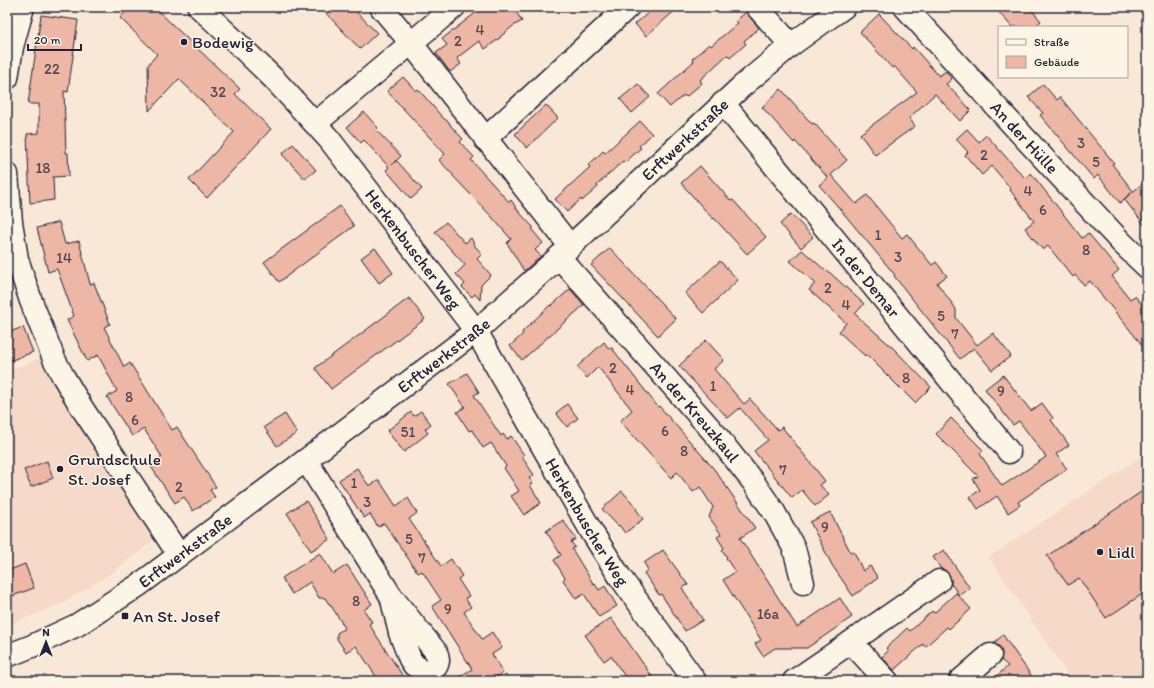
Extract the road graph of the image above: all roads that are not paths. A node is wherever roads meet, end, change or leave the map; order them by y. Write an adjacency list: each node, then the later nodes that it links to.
1 (23, 7): 11 (street)
2 (199, 7): 13 (street, Herkenbuscher Weg)
3 (381, 7): 9 (street)
4 (454, 7): 9 (street)
5 (628, 7): 14 (street)
6 (757, 7): 10 (street)
7 (844, 7): 10 (street, Erftwerkstraße)
8 (905, 7): 18 (street, An der Hülle)
9 (411, 43): 13 (street); 14 (street)
10 (791, 45): 12 (street, Erftwerkstraße)
11 (7, 78)
12 (723, 103): 16 (street, Erftwerkstraße); 20 (street, In der Demar)
13 (316, 123): 19 (street, Herkenbuscher Weg)
14 (485, 138): 16 (street)
15 (7, 174): 17 (street)
16 (564, 252): 19 (street, Erftwerkstraße); 24 (street, An der Kreuzkaul)
17 (12, 260): 22 (street)
18 (1147, 267)
19 (476, 331): 21 (street, Erftwerkstraße); 29 (street, Herkenbuscher Weg)
20 (1009, 452)
21 (306, 460): 22 (street, Erftwerkstraße); 25 (street)
22 (179, 555): 28 (street, Erftwerkstraße)
23 (939, 581): 26 (street)
24 (803, 583)
25 (391, 596)
26 (851, 642): 30 (street); 31 (street)
27 (990, 655): 32 (street)
28 (7, 656)
29 (695, 681)
30 (794, 681)
31 (887, 681)
32 (960, 681)

